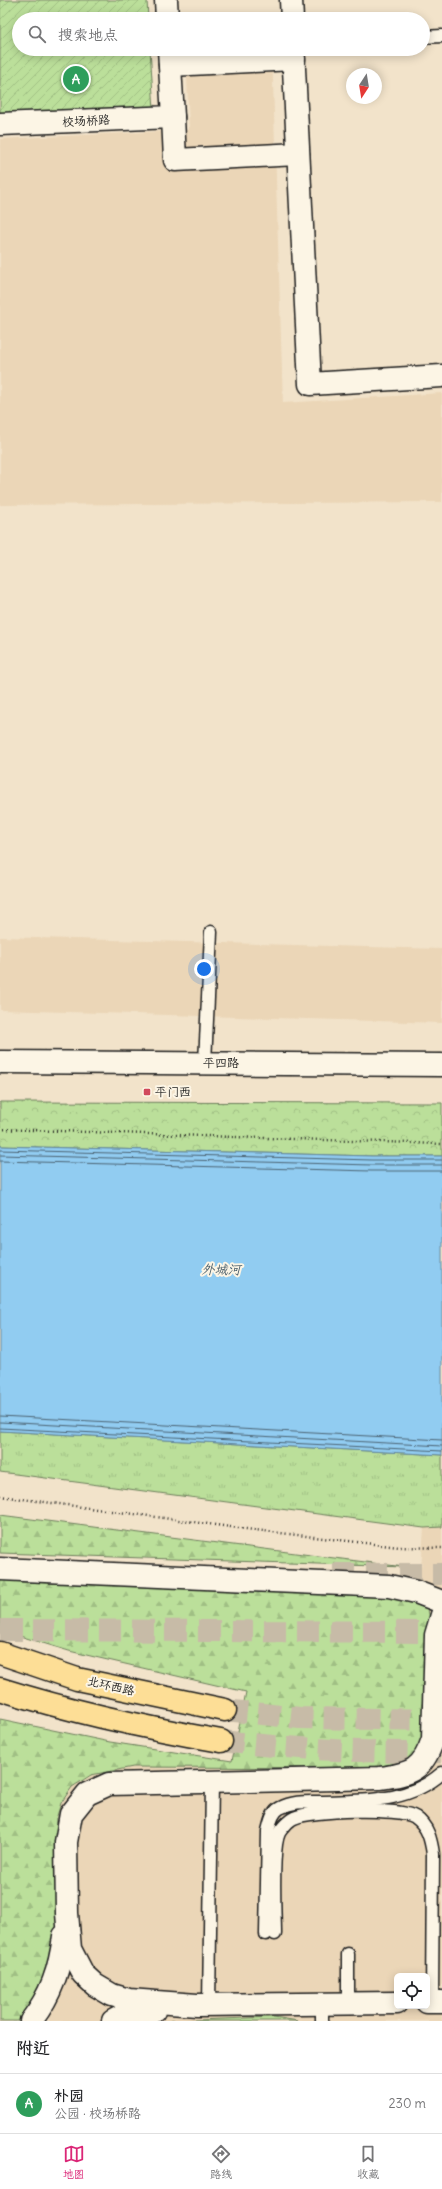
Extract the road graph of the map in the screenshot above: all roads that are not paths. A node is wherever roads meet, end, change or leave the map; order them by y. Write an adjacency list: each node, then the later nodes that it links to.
1 (166, 0): 3 (street)
2 (291, 0): 4 (street)
3 (167, 12)
4 (292, 12)
5 (442, 36): 6 (lane)
6 (430, 37)
7 (211, 56): 9 (street)
8 (294, 56): 12 (street)
9 (169, 57): 10 (street)
10 (173, 116): 11 (street, 校场桥路); 12 (street)
11 (0, 124)
12 (298, 154): 13 (street)
13 (442, 376)
14 (211, 932): 16 (lane)
15 (0, 1062): 16 (street, 平四路)
16 (205, 1063): 17 (street, 平四路)
17 (442, 1065)
18 (0, 1569): 19 (street)
19 (442, 1602)
20 (440, 1628): 26 (street)
21 (0, 1653): 23 (main road, 北环西路)
22 (0, 1689): 24 (main road)
23 (225, 1710)
24 (221, 1741)
25 (442, 1773): 29 (lane)
26 (212, 1782): 27 (street); 32 (lane)
27 (67, 1913): 32 (street); 34 (street)
28 (348, 1954): 30 (lane)
29 (437, 2001)
30 (348, 2003): 31 (street); 33 (street)
31 (394, 2003)
32 (203, 2005): 33 (street); 35 (street)
33 (322, 2012)
34 (31, 2021)
35 (113, 2021)

